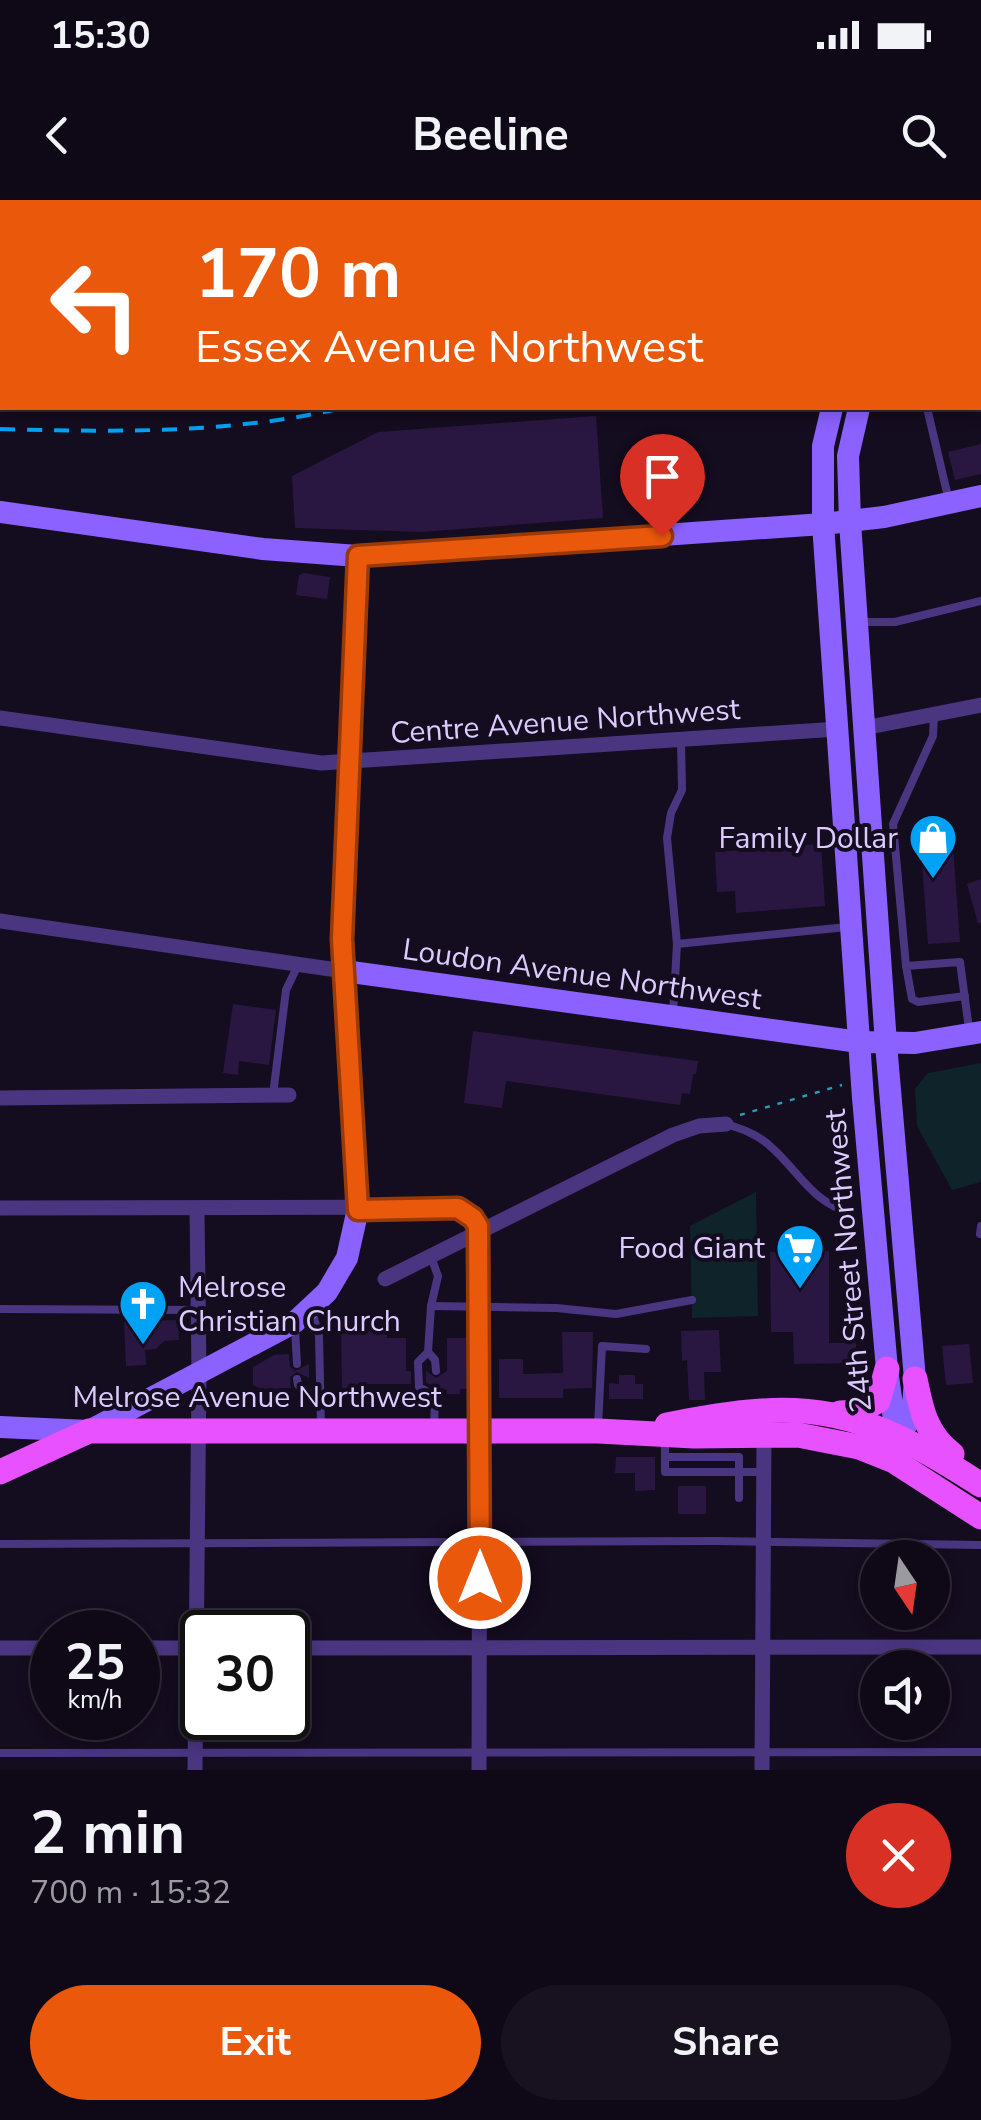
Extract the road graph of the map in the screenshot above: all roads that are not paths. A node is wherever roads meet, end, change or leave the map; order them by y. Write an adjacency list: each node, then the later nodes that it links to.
1 (832, 410): 8 (street, 24th Street Northwest)
2 (860, 410): 7 (street, 24th Street Northwest)
3 (928, 410): 5 (lane)
4 (981, 496): 5 (street)
5 (950, 503): 7 (street)
6 (0, 512): 9 (street)
7 (850, 522): 8 (street); 11 (street, 24th Street Northwest)
8 (823, 524): 9 (street); 16 (street, 24th Street Northwest)
9 (358, 556): 18 (street)
10 (981, 601): 11 (lane)
11 (856, 621): 15 (street, 24th Street Northwest)
12 (981, 705): 13 (street)
13 (934, 715): 15 (street); 20 (lane)
14 (0, 718): 18 (street, Centre Avenue Northwest)
15 (864, 728): 19 (street, 24th Street Northwest)
16 (838, 729): 17 (street, Centre Avenue Northwest); 23 (street, 24th Street Northwest)
17 (681, 741): 18 (street, Centre Avenue Northwest); 25 (lane)
18 (351, 763): 29 (street)
19 (870, 810): 20 (lane); 21 (street, 24th Street Northwest)
20 (897, 813): 21 (lane)
21 (883, 844): 24 (lane); 26 (street, 24th Street Northwest)
22 (0, 921): 27 (street, Loudon Avenue Northwest)
23 (851, 926): 25 (lane); 34 (street, 24th Street Northwest)
24 (904, 943): 26 (lane); 28 (lane)
25 (676, 944): 32 (lane)
26 (880, 944): 30 (street, 24th Street Northwest)
27 (298, 965): 29 (street, Loudon Avenue Northwest); 36 (lane)
28 (906, 970): 30 (lane); 31 (lane); 31 (lane)
29 (344, 972): 32 (street, Loudon Avenue Northwest); 41 (street)
30 (882, 977): 35 (street, 24th Street Northwest)
31 (965, 996): 33 (lane)
32 (673, 1016): 34 (street, Loudon Avenue Northwest)
33 (975, 1033): 35 (street, Loudon Avenue Northwest)
34 (859, 1042): 35 (street, Loudon Avenue Northwest); 55 (street, 24th Street Northwest)
35 (886, 1044): 53 (street, 24th Street Northwest)
36 (281, 1095): 37 (street)
37 (0, 1098)
38 (726, 1124): 42 (lane); 44 (street)
39 (0, 1208): 40 (street)
40 (197, 1209): 41 (street); 52 (street)
41 (358, 1210): 44 (street); 54 (street)
42 (850, 1212)
43 (981, 1226): 45 (lane)
44 (479, 1233): 46 (street); 51 (street)
45 (980, 1234)
46 (431, 1257): 47 (street); 49 (lane)
47 (386, 1279)
48 (692, 1300): 51 (lane)
49 (431, 1306): 51 (lane); 57 (lane)
50 (0, 1308): 52 (lane)
51 (480, 1308): 71 (street)
52 (196, 1310): 61 (street)
53 (909, 1313): 55 (lane); 63 (street, 24th Street Northwest)
54 (304, 1315): 58 (lane); 61 (street); 64 (lane)
55 (882, 1315): 59 (street, 24th Street Northwest)
56 (646, 1349): 72 (lane)
57 (428, 1352): 60 (lane); 69 (lane)
58 (297, 1364)
59 (887, 1369): 65 (main road); 74 (street, 24th Street Northwest)
60 (436, 1370)
61 (199, 1374): 67 (street); 70 (street)
62 (298, 1378): 64 (lane)
63 (916, 1379): 74 (street, 24th Street Northwest); 80 (main road)
64 (320, 1395): 68 (lane)
65 (833, 1414): 73 (main road, Melrose Avenue Northwest); 74 (main road, Melrose Avenue Northwest)
66 (0, 1427): 70 (street, Melrose Avenue Northwest)
67 (196, 1430): 68 (main road, Melrose Avenue Northwest); 70 (main road, Melrose Avenue Northwest); 85 (street)
68 (321, 1430): 69 (main road, Melrose Avenue Northwest)
69 (434, 1430): 71 (main road, Melrose Avenue Northwest)
70 (89, 1431): 77 (main road)
71 (479, 1431): 72 (main road, Melrose Avenue Northwest); 86 (street)
72 (598, 1431): 73 (main road, Melrose Avenue Northwest)
73 (633, 1432): 76 (main road, Melrose Avenue Northwest)
74 (896, 1434): 75 (main road); 81 (main road); 82 (main road, Melrose Avenue Northwest)
75 (764, 1436): 76 (main road, Melrose Avenue Northwest); 79 (street); 81 (main road, Melrose Avenue Northwest)
76 (665, 1446): 78 (lane); 78 (lane)
77 (0, 1472)
78 (739, 1472): 79 (lane); 83 (lane)
79 (764, 1472): 87 (street)
80 (981, 1474)
81 (926, 1481): 84 (main road, Melrose Avenue Northwest)
82 (981, 1484)
83 (739, 1498)
84 (981, 1517)
85 (194, 1543): 86 (lane); 88 (lane); 90 (street)
86 (480, 1543): 87 (lane); 95 (street)
87 (764, 1543): 89 (lane); 96 (street)
88 (0, 1544)
89 (981, 1545)
90 (197, 1610)
91 (981, 1647): 96 (street)
92 (0, 1648): 93 (street)
93 (30, 1648)
94 (310, 1648): 95 (street)
95 (480, 1648): 96 (street); 100 (street)
96 (763, 1648): 101 (street)
97 (981, 1752): 101 (lane)
98 (0, 1753): 99 (lane)
99 (195, 1762): 100 (lane)
100 (480, 1762): 101 (lane)
101 (762, 1762)

